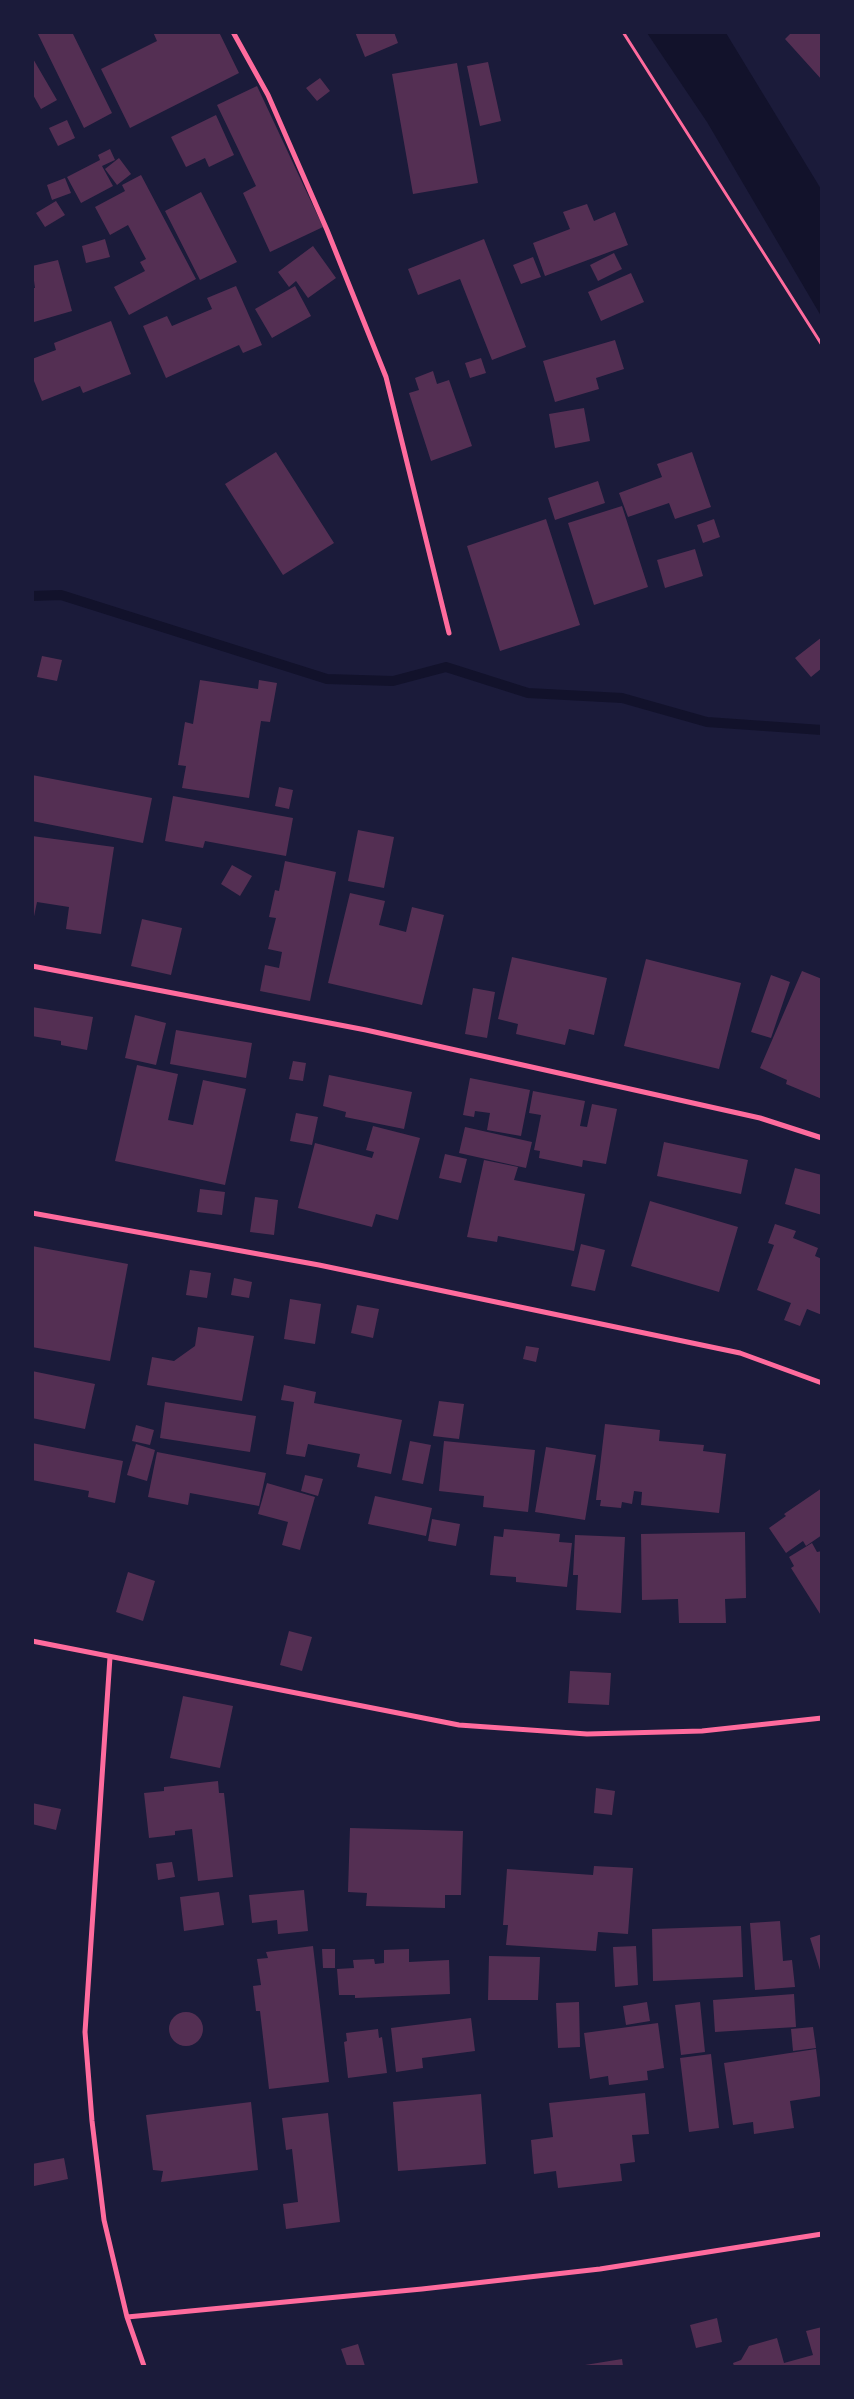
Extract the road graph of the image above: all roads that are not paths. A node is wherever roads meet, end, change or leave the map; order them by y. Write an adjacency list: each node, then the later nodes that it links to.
1 (233, 32): 2 (street)
2 (449, 633)
3 (32, 966): 4 (street)
4 (822, 1138)
5 (32, 1213): 6 (street)
6 (822, 1383)
7 (32, 1640): 8 (street)
8 (110, 1658): 9 (street); 11 (street)
9 (822, 1718)
10 (822, 2234): 11 (street)
11 (127, 2317): 12 (street)
12 (144, 2366)

